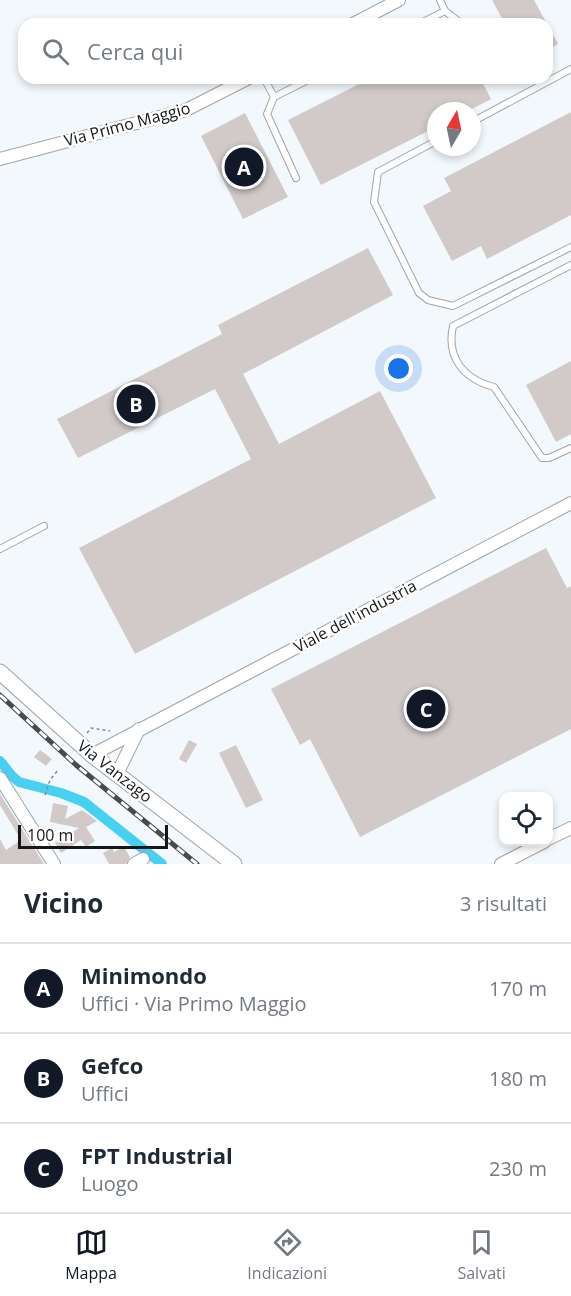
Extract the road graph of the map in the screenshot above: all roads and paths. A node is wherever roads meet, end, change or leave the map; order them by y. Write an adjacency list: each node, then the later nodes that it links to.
1 (399, 0): 4 (street)
2 (440, 0): 3 (lane)
3 (445, 11): 5 (lane); 6 (lane)
4 (364, 18)
5 (431, 18)
6 (454, 18)
7 (571, 69): 8 (lane)
8 (553, 79)
9 (237, 84): 16 (street, Via Primo Maggio)
10 (267, 84): 13 (lane)
11 (300, 84): 13 (lane)
12 (543, 84): 14 (lane)
13 (274, 97): 17 (lane)
14 (481, 117)
15 (427, 146): 18 (lane)
16 (0, 159)
17 (296, 178)
18 (571, 247)
19 (571, 265): 20 (lane)
20 (571, 448)
21 (571, 503): 25 (street, Viale dell'industria)
22 (44, 526): 23 (lane)
23 (0, 549)
24 (0, 672): 28 (street, Via Vanzago)
25 (140, 728): 28 (street, Viale dell'industria); 30 (street)
26 (109, 731): 27 (path)
27 (85, 736)
28 (92, 755): 30 (street, Via Vanzago)
29 (59, 769): 32 (path)
30 (117, 774): 37 (street, Via Vanzago)
31 (0, 778): 36 (street)
32 (45, 795)
33 (571, 828): 34 (street)
34 (553, 837)
35 (536, 846): 38 (street)
36 (54, 864)
37 (234, 864)
38 (501, 864)

